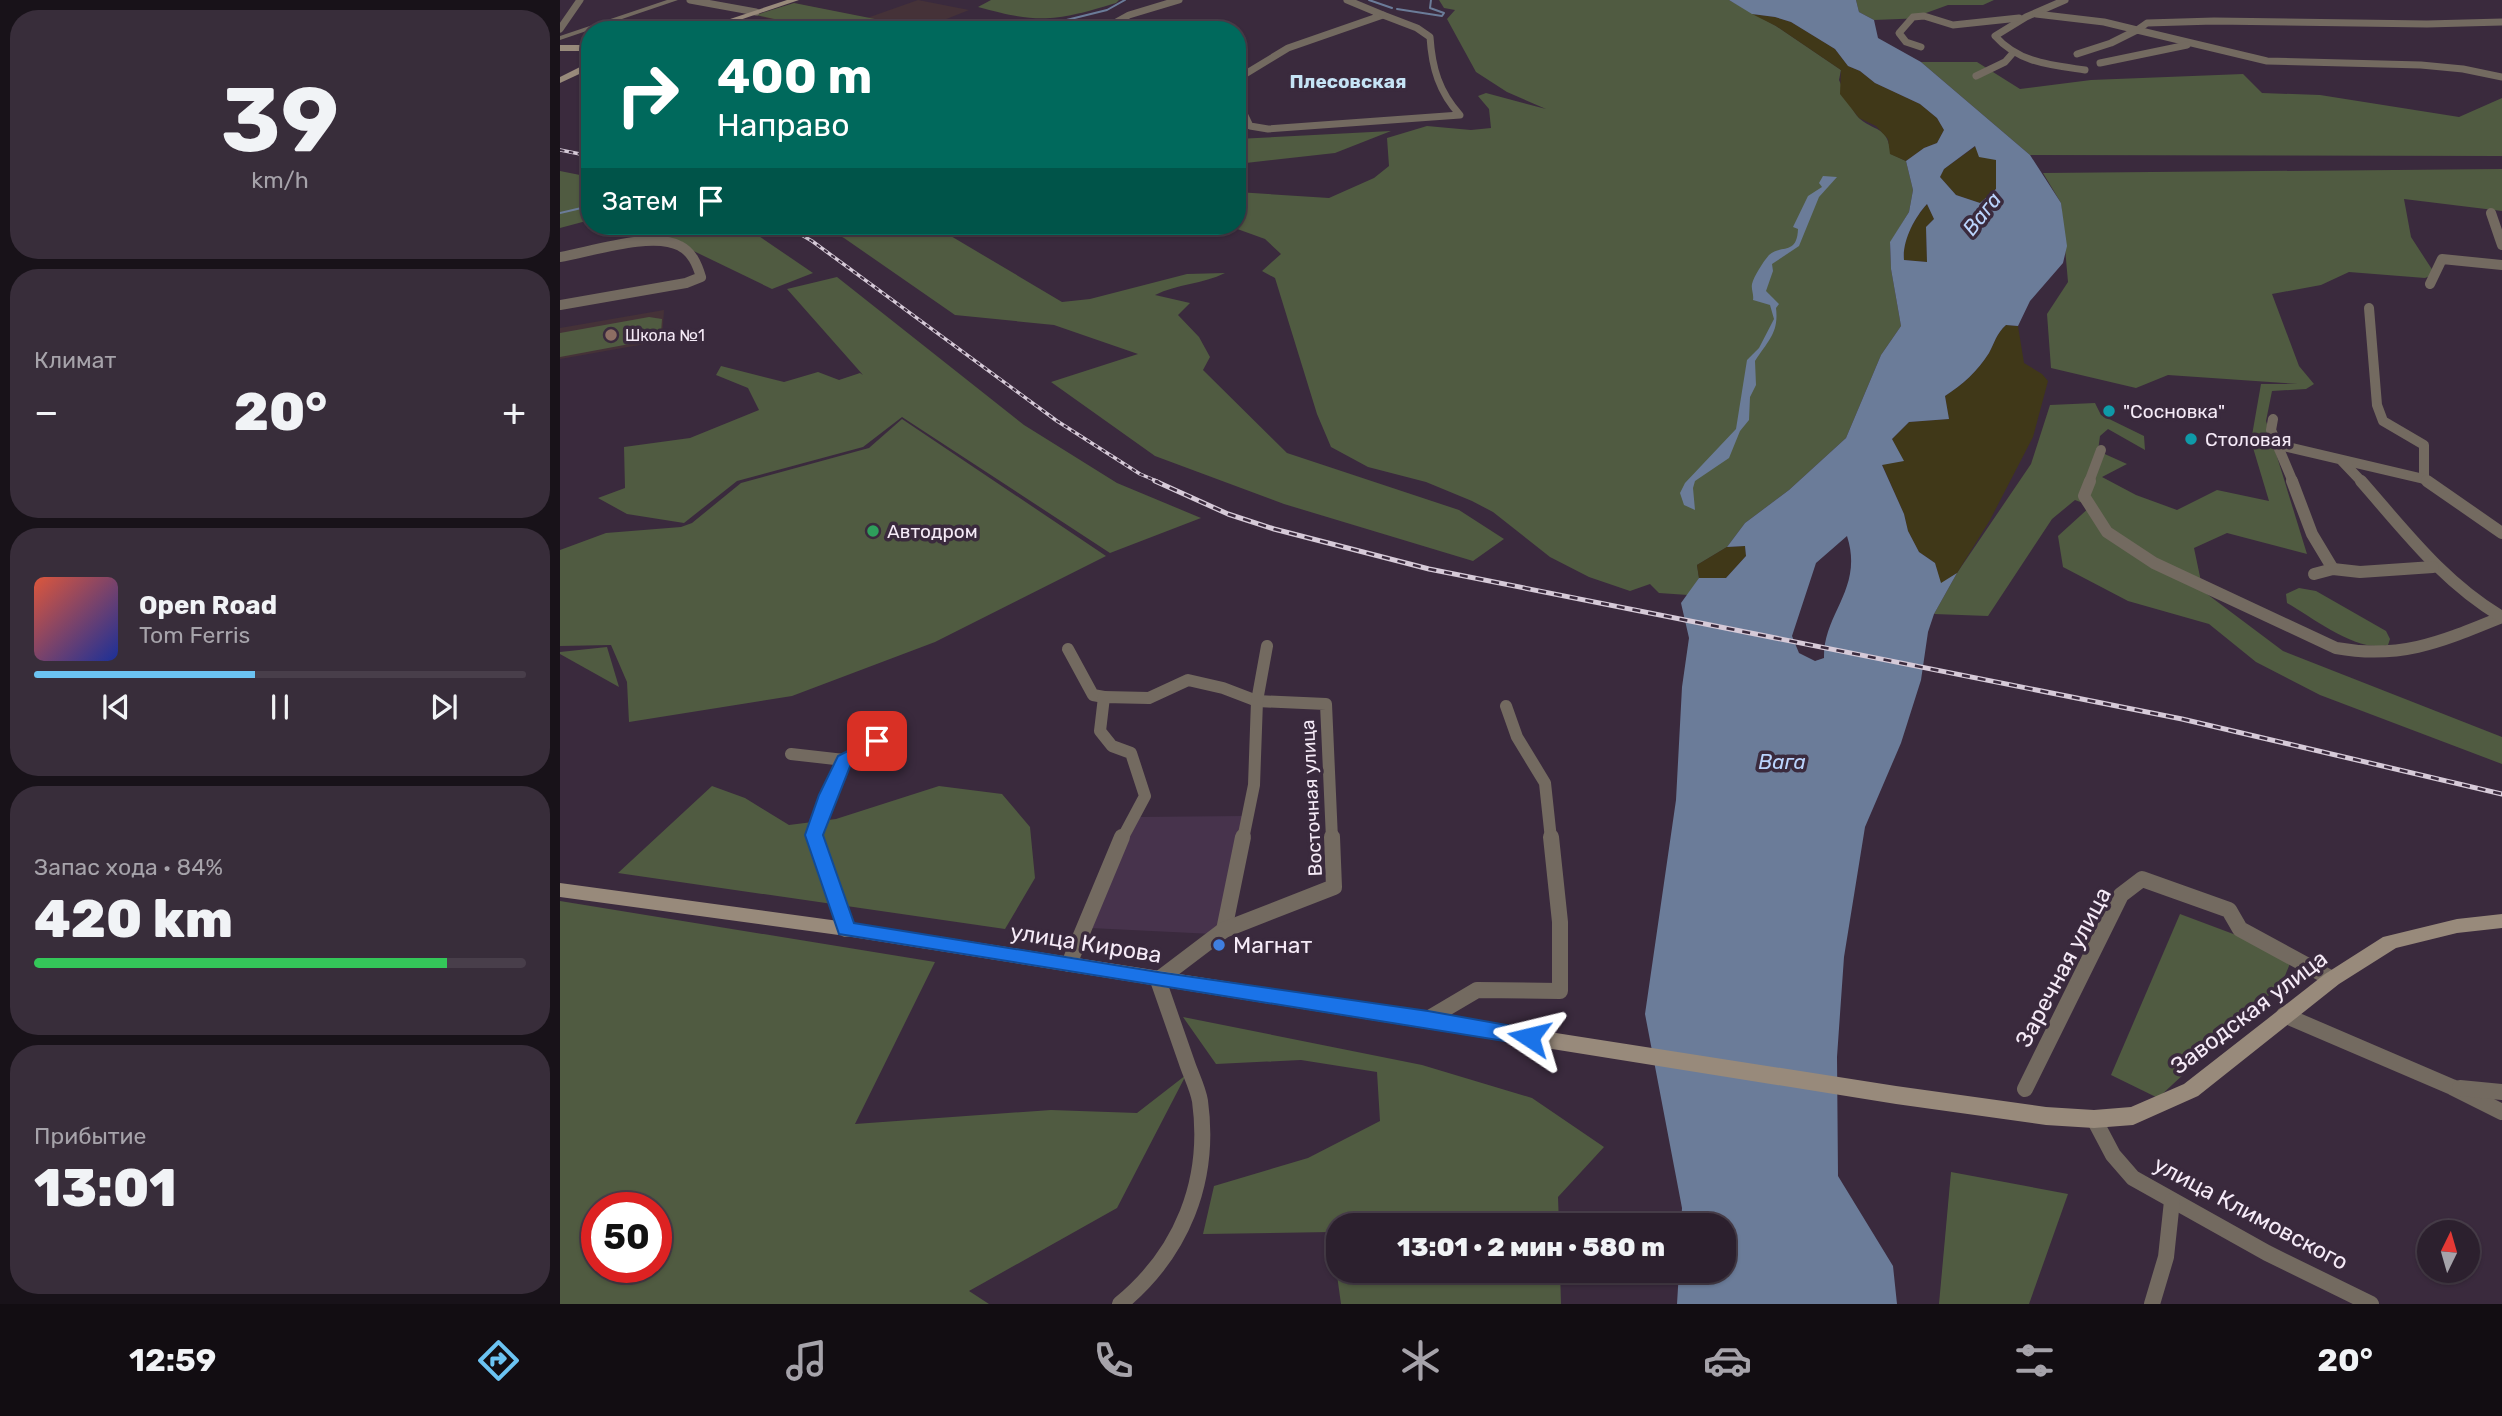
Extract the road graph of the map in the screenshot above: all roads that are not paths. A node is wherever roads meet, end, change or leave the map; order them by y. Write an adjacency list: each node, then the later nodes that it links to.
1 (570, 0): 11 (street)
2 (580, 0): 18 (street)
3 (674, 0): 14 (street)
4 (690, 0): 9 (street)
5 (795, 0): 9 (main road)
6 (1179, 0): 16 (street)
7 (1347, 0): 12 (street)
8 (2065, 0): 10 (street)
9 (756, 12): 15 (main road)
10 (2036, 14): 13 (street); 19 (street)
11 (560, 15)
12 (1383, 15): 31 (street); 35 (street)
13 (2026, 18): 23 (street); 26 (street)
14 (611, 21)
15 (728, 21)
16 (1118, 21)
17 (2502, 22): 19 (street)
18 (560, 29)
19 (2137, 30): 22 (street); 27 (street)
20 (581, 31): 21 (street)
21 (560, 38)
22 (2190, 44): 28 (street); 34 (street)
23 (1921, 47)
24 (560, 48): 25 (main road)
25 (581, 48)
26 (2012, 54): 30 (street); 32 (street)
27 (2077, 54)
28 (2100, 63)
29 (581, 69): 33 (main road)
30 (2085, 70)
31 (1246, 72)
32 (1976, 76)
33 (562, 77)
34 (2502, 77)
35 (1246, 118)
36 (2491, 213): 37 (street)
37 (2502, 246)
38 (560, 257): 41 (street)
39 (2502, 265): 40 (street)
40 (2430, 284)
41 (560, 305)
42 (2370, 308): 45 (street)
43 (2273, 419): 44 (street)
44 (2280, 445): 47 (street); 52 (street)
45 (2424, 445): 48 (street)
46 (2101, 450): 54 (street)
47 (2342, 461): 48 (street); 49 (street)
48 (2424, 479): 49 (street); 50 (street)
49 (2372, 491): 51 (street)
50 (2502, 533)
51 (2433, 567): 52 (street); 54 (street)
52 (2333, 569): 53 (street)
53 (2314, 574)
54 (2502, 617)
55 (1267, 646): 58 (street)
56 (1068, 649): 57 (street)
57 (1104, 697): 58 (street, Восточная улица); 67 (street)
58 (1257, 701): 66 (street); 66 (street, Восточная улица)
59 (1506, 706): 71 (street)
60 (894, 732): 62 (street)
61 (790, 754): 62 (street)
62 (844, 761): 65 (street)
63 (560, 890): 65 (main road, улица Кирова)
64 (2502, 921): 68 (main road, Заводская улица)
65 (846, 929): 67 (main road, улица Кирова)
66 (1224, 930): 69 (street, Восточная улица)
67 (1069, 964): 69 (main road, улица Кирова)
68 (2332, 979): 70 (main road, Заводская улица); 73 (street, Заречная улица)
69 (1158, 980): 71 (main road, улица Кирова); 79 (street)
70 (2284, 1015): 72 (street); 77 (main road, Заводская улица)
71 (1428, 1019): 75 (main road, улица Кирова)
72 (2452, 1087): 74 (street); 76 (street)
73 (2025, 1089)
74 (2502, 1092)
75 (1896, 1094): 77 (main road, Заводская улица)
76 (2502, 1112)
77 (2094, 1119): 78 (street, улица Климовского)
78 (2172, 1201): 80 (street); 81 (street, улица Климовского)
79 (1120, 1304)
80 (2152, 1304)
81 (2371, 1304)

